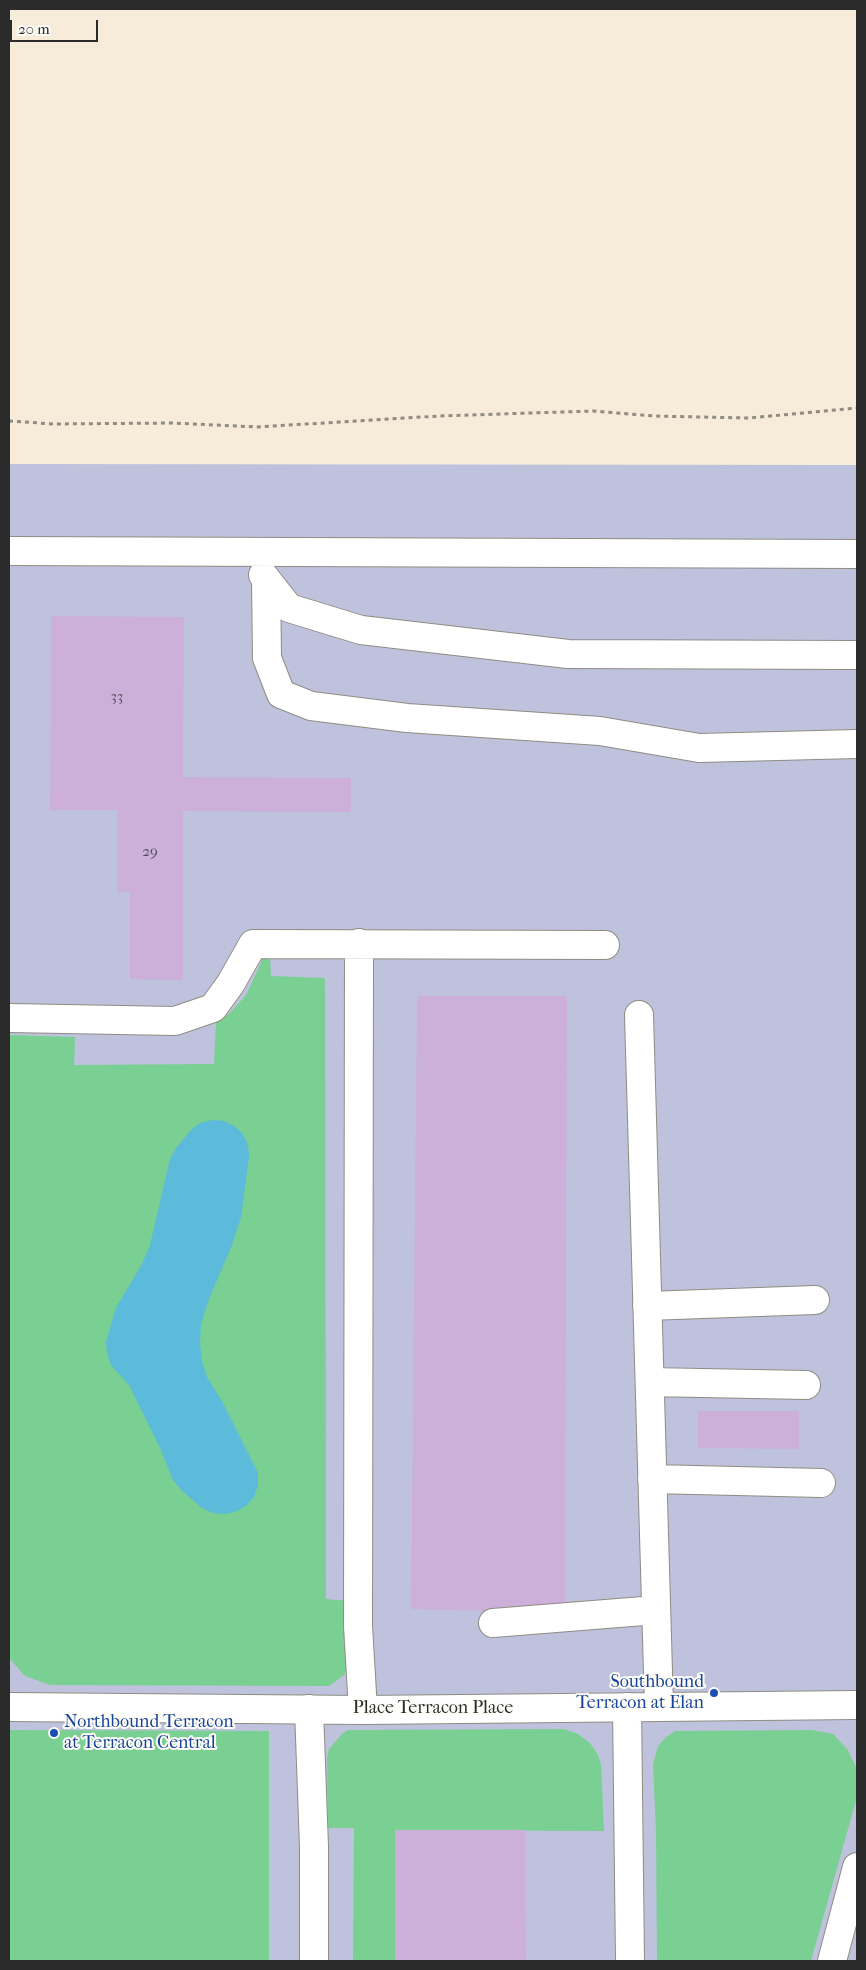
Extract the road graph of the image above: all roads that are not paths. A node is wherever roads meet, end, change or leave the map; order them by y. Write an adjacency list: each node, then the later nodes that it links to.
1 (9, 551): 2 (street)
2 (245, 552): 3 (street); 4 (street)
3 (857, 554)
4 (266, 579): 5 (street); 6 (street)
5 (857, 655)
6 (857, 744)
7 (359, 943): 8 (street); 10 (street); 24 (street)
8 (604, 946)
9 (639, 1015): 12 (street)
10 (9, 1018)
11 (815, 1300): 12 (street)
12 (648, 1306): 13 (street)
13 (650, 1382): 14 (street); 15 (street)
14 (806, 1385)
15 (652, 1479): 16 (street); 17 (street)
16 (821, 1483)
17 (656, 1610): 18 (street); 22 (street)
18 (493, 1623)
19 (857, 1705): 22 (street, Place Terracon Place)
20 (9, 1707): 23 (street, Place Terracon Place)
21 (628, 1707): 22 (street, Place Terracon Place); 24 (street, Place Terracon Place); 27 (street)
22 (659, 1707)
23 (310, 1710): 24 (street, Place Terracon Place); 26 (street)
24 (363, 1710)
25 (857, 1867): 28 (street)
26 (314, 1961)
27 (630, 1961)
28 (832, 1961)

